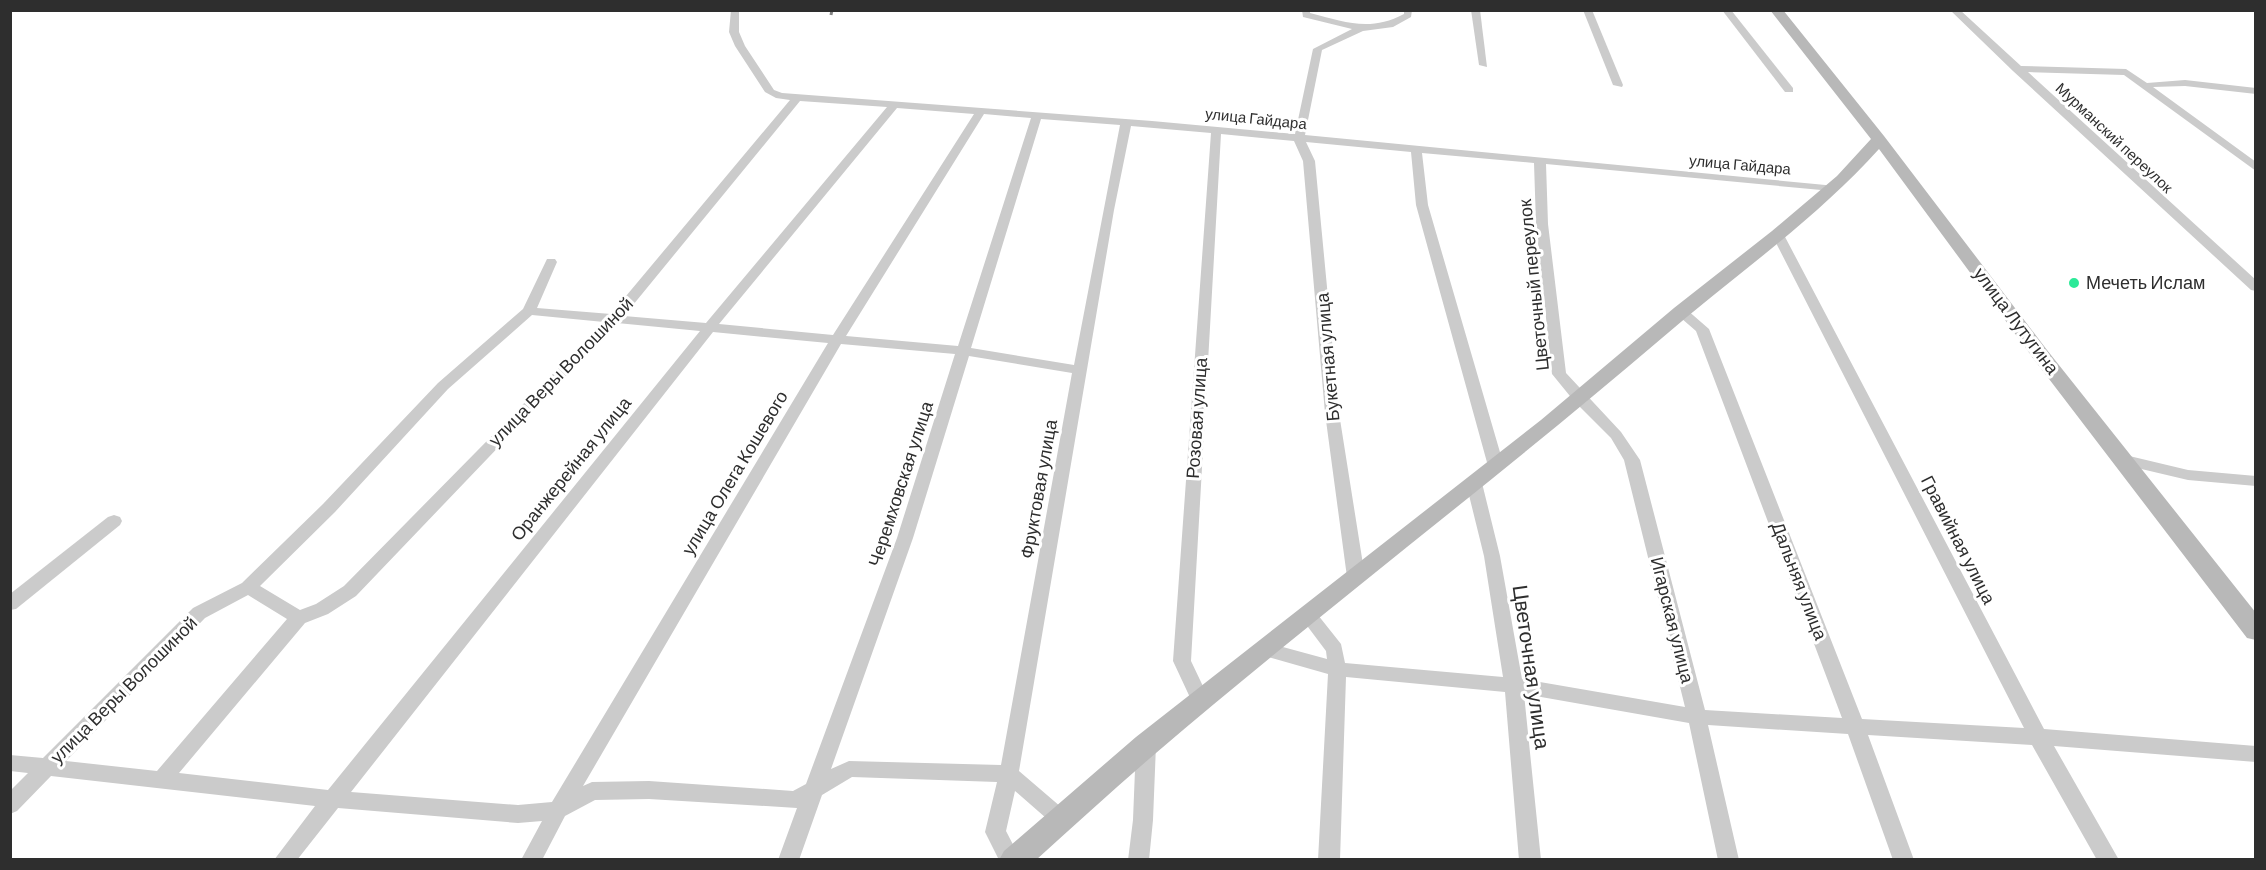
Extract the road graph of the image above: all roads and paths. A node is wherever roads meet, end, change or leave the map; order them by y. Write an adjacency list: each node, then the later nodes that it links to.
1 (735, 10): 16 (street, улица Гайдара)
2 (1306, 10): 9 (street)
3 (1408, 10): 9 (street)
4 (1475, 10): 10 (street)
5 (1587, 10): 12 (street)
6 (1726, 10): 14 (street)
7 (1776, 10): 23 (main road, улица Лутугина)
8 (1954, 10): 11 (street, Мурманский переулок)
9 (1361, 28): 22 (street)
10 (1484, 65)
11 (2016, 69): 13 (street); 30 (street, Мурманский переулок)
12 (1618, 86)
13 (2144, 86): 15 (street); 26 (street)
14 (1789, 90)
15 (2256, 91)
16 (797, 98): 17 (street, улица Гайдара); 33 (street, улица Веры Волошиной)
17 (893, 106): 18 (street, улица Гайдара); 34 (street, Оранжерейная улица)
18 (981, 111): 19 (street, улица Гайдара); 35 (street, улица Олега Кошевого)
19 (1037, 115): 20 (street, улица Гайдара); 36 (street, Черемховская улица)
20 (1126, 122): 21 (street, улица Гайдара); 37 (street, Фруктовая улица)
21 (1216, 130): 22 (street, улица Гайдара); 53 (street, Розовая улица)
22 (1299, 139): 24 (street, улица Гайдара); 44 (street, Букетная улица)
23 (1879, 139): 27 (main road); 39 (main road, улица Лутугина)
24 (1416, 150): 25 (street, улица Гайдара); 40 (street)
25 (1540, 162): 27 (street, улица Гайдара); 38 (street, Цветочный переулок)
26 (2256, 168)
27 (1832, 188): 28 (main road)
28 (1778, 235): 32 (main road); 56 (street, Гравийная улица)
29 (552, 262): 31 (street)
30 (2256, 287)
31 (529, 310): 33 (street); 45 (street, улица Веры Волошиной)
32 (1681, 312): 38 (main road); 55 (street, Дальняя улица)
33 (614, 319): 34 (street); 48 (street, улица Веры Волошиной)
34 (708, 329): 35 (street); 64 (street, Оранжерейная улица)
35 (838, 338): 36 (street); 66 (street, улица Олега Кошевого)
36 (965, 351): 37 (street); 63 (street, Черемховская улица)
37 (1080, 370): 61 (street, Фруктовая улица)
38 (1579, 399): 40 (main road); 54 (street, Игарская улица)
39 (2121, 459): 41 (street); 49 (main road, улица Лутугина)
40 (1496, 466): 42 (main road)
41 (2256, 481)
42 (1474, 483): 44 (main road); 52 (street, Цветочная улица)
43 (114, 521): 46 (street)
44 (1356, 577): 47 (main road)
45 (248, 587): 48 (street); 60 (street, улица Веры Волошиной)
46 (10, 604)
47 (1308, 615): 50 (main road); 51 (street)
48 (299, 618): 62 (street)
49 (2256, 632)
50 (1264, 649): 51 (street); 53 (main road)
51 (1337, 669): 52 (street); 73 (street)
52 (1514, 685): 54 (street); 74 (street, Цветочная улица)
53 (1201, 700): 57 (main road)
54 (1697, 717): 55 (street); 75 (street, Игарская улица)
55 (1855, 726): 56 (street); 76 (street, Дальняя улица)
56 (2038, 737): 58 (street); 77 (street, Гравийная улица)
57 (1146, 746): 67 (main road); 72 (street)
58 (2256, 754)
59 (10, 764): 60 (street)
60 (46, 768): 62 (street); 65 (street, улица Веры Волошиной)
61 (1009, 774): 63 (street); 67 (street); 71 (street, Фруктовая улица)
62 (162, 779): 64 (street)
63 (814, 790): 66 (street); 70 (street, Черемховская улица)
64 (333, 799): 66 (street); 68 (street, Оранжерейная улица)
65 (10, 805)
66 (558, 810): 69 (street, улица Олега Кошевого)
67 (1061, 819): 71 (main road)
68 (284, 860)
69 (531, 860)
70 (788, 860)
71 (1013, 860)
72 (1138, 860)
73 (1329, 860)
74 (1530, 860)
75 (1729, 860)
76 (1904, 860)
77 (2109, 860)

